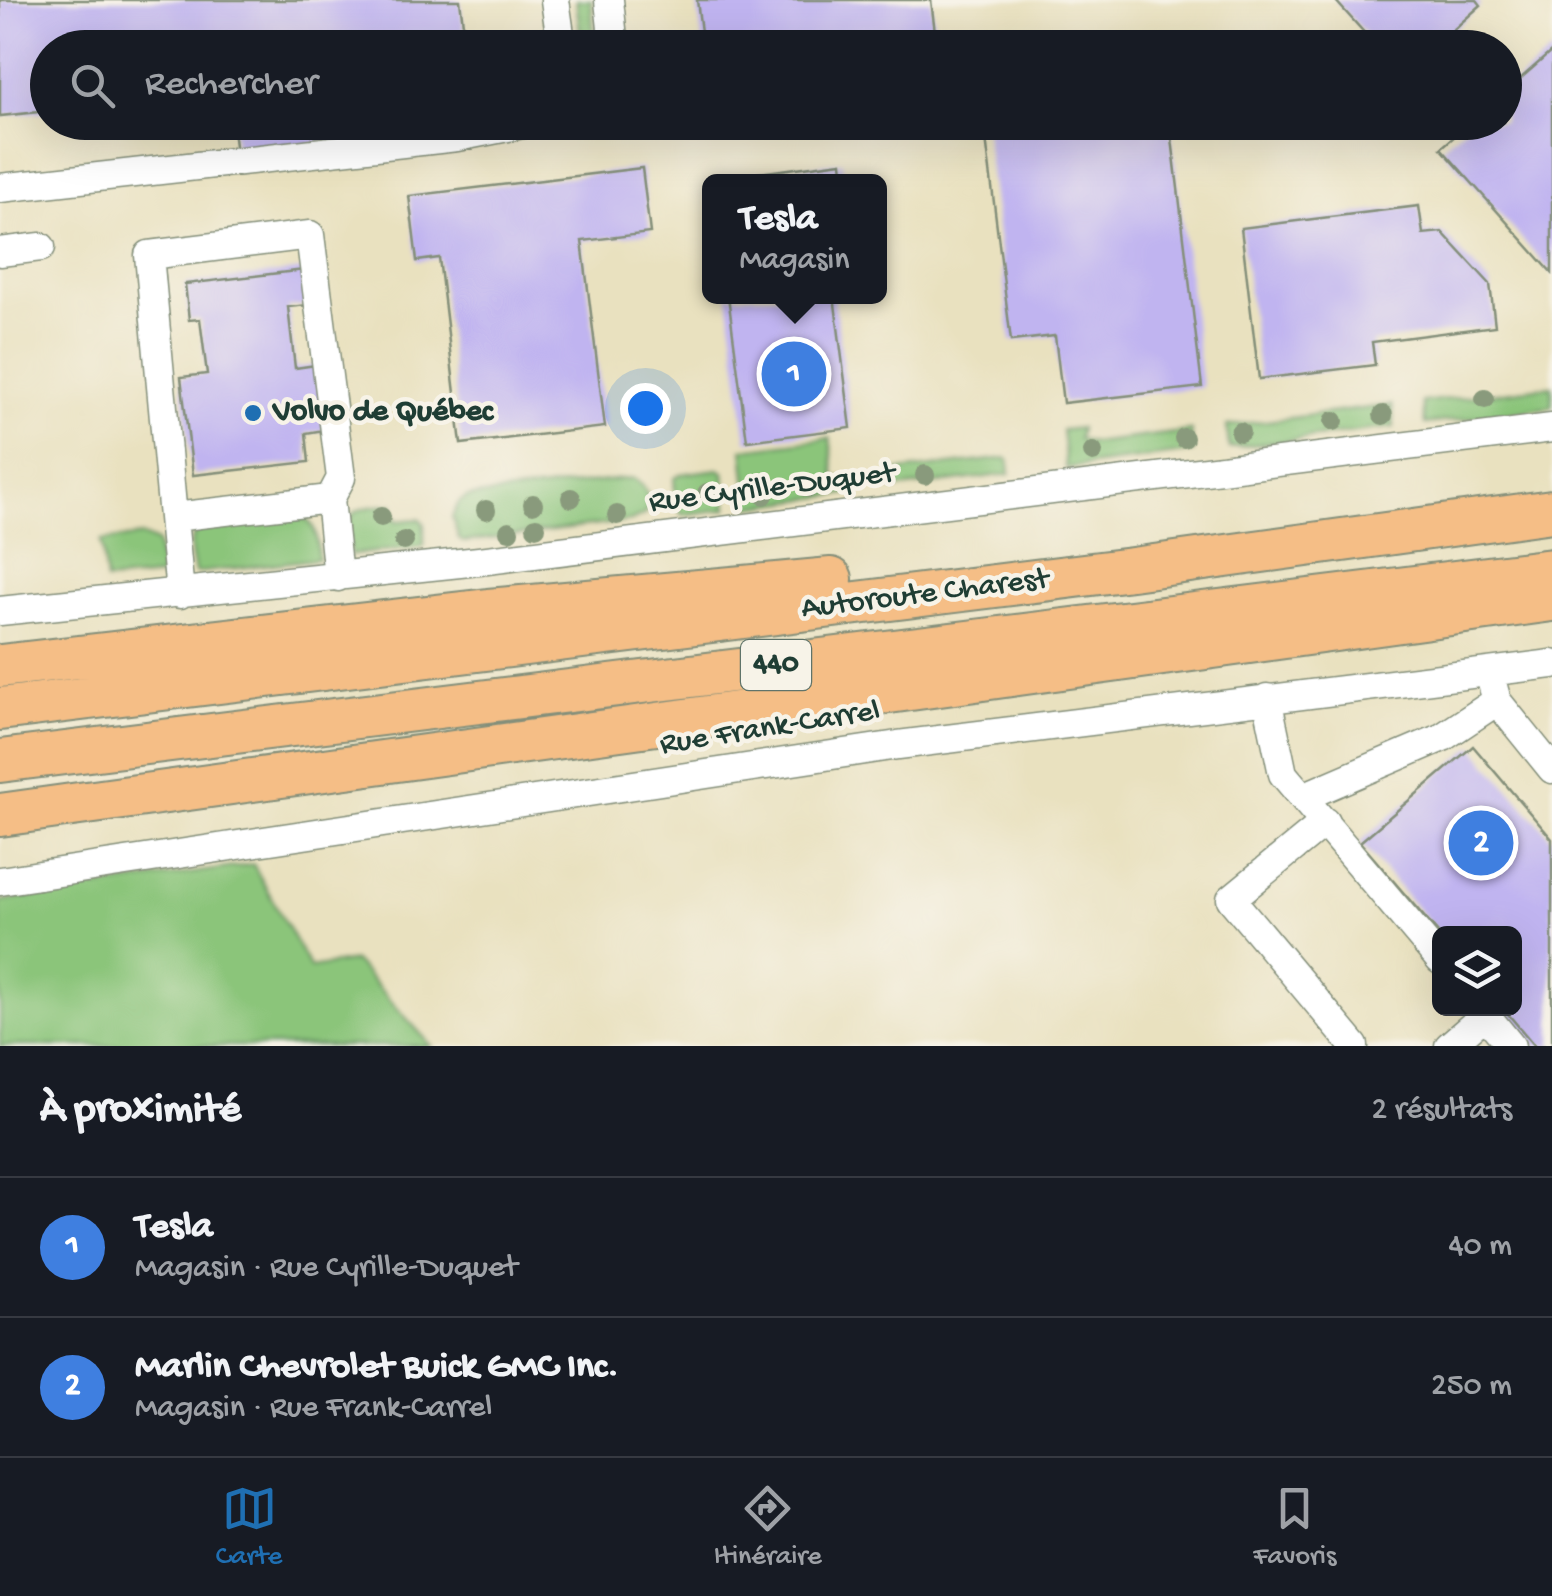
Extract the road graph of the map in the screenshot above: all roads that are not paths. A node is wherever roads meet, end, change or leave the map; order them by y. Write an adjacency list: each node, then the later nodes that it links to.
1 (555, 0): 3 (street)
2 (609, 0): 4 (street)
3 (559, 30)
4 (612, 30)
5 (422, 140): 6 (street)
6 (0, 188)
7 (41, 247): 8 (street)
8 (0, 252)
9 (1552, 428): 15 (street, Rue Cyrille-Duquet)
10 (330, 499): 12 (street); 12 (street); 15 (street)
11 (1552, 511): 13 (highway, Autoroute Charest / 440)
12 (174, 517): 16 (street)
13 (1395, 530): 20 (highway); 24 (highway, Autoroute Charest / 440)
14 (1552, 570): 25 (highway, Autoroute Charest / 440)
15 (338, 577): 16 (street, Rue Cyrille-Duquet)
16 (180, 594): 18 (street, Rue Cyrille-Duquet)
17 (1552, 600): 28 (highway)
18 (0, 611)
19 (1552, 664): 21 (street, Rue Frank-Carrel)
20 (0, 666)
21 (1489, 672): 22 (street, Rue Frank-Carrel); 23 (street)
22 (1267, 698): 27 (street); 30 (street, Rue Frank-Carrel)
23 (1497, 701): 26 (street); 27 (street)
24 (0, 709)
25 (0, 761)
26 (1552, 768)
27 (1303, 797): 29 (street)
28 (3, 814)
29 (1325, 822): 31 (street); 34 (street)
30 (0, 882)
31 (1432, 950)
32 (1478, 1016): 35 (street)
33 (1485, 1016): 36 (street)
34 (1354, 1046)
35 (1449, 1046)
36 (1511, 1046)

